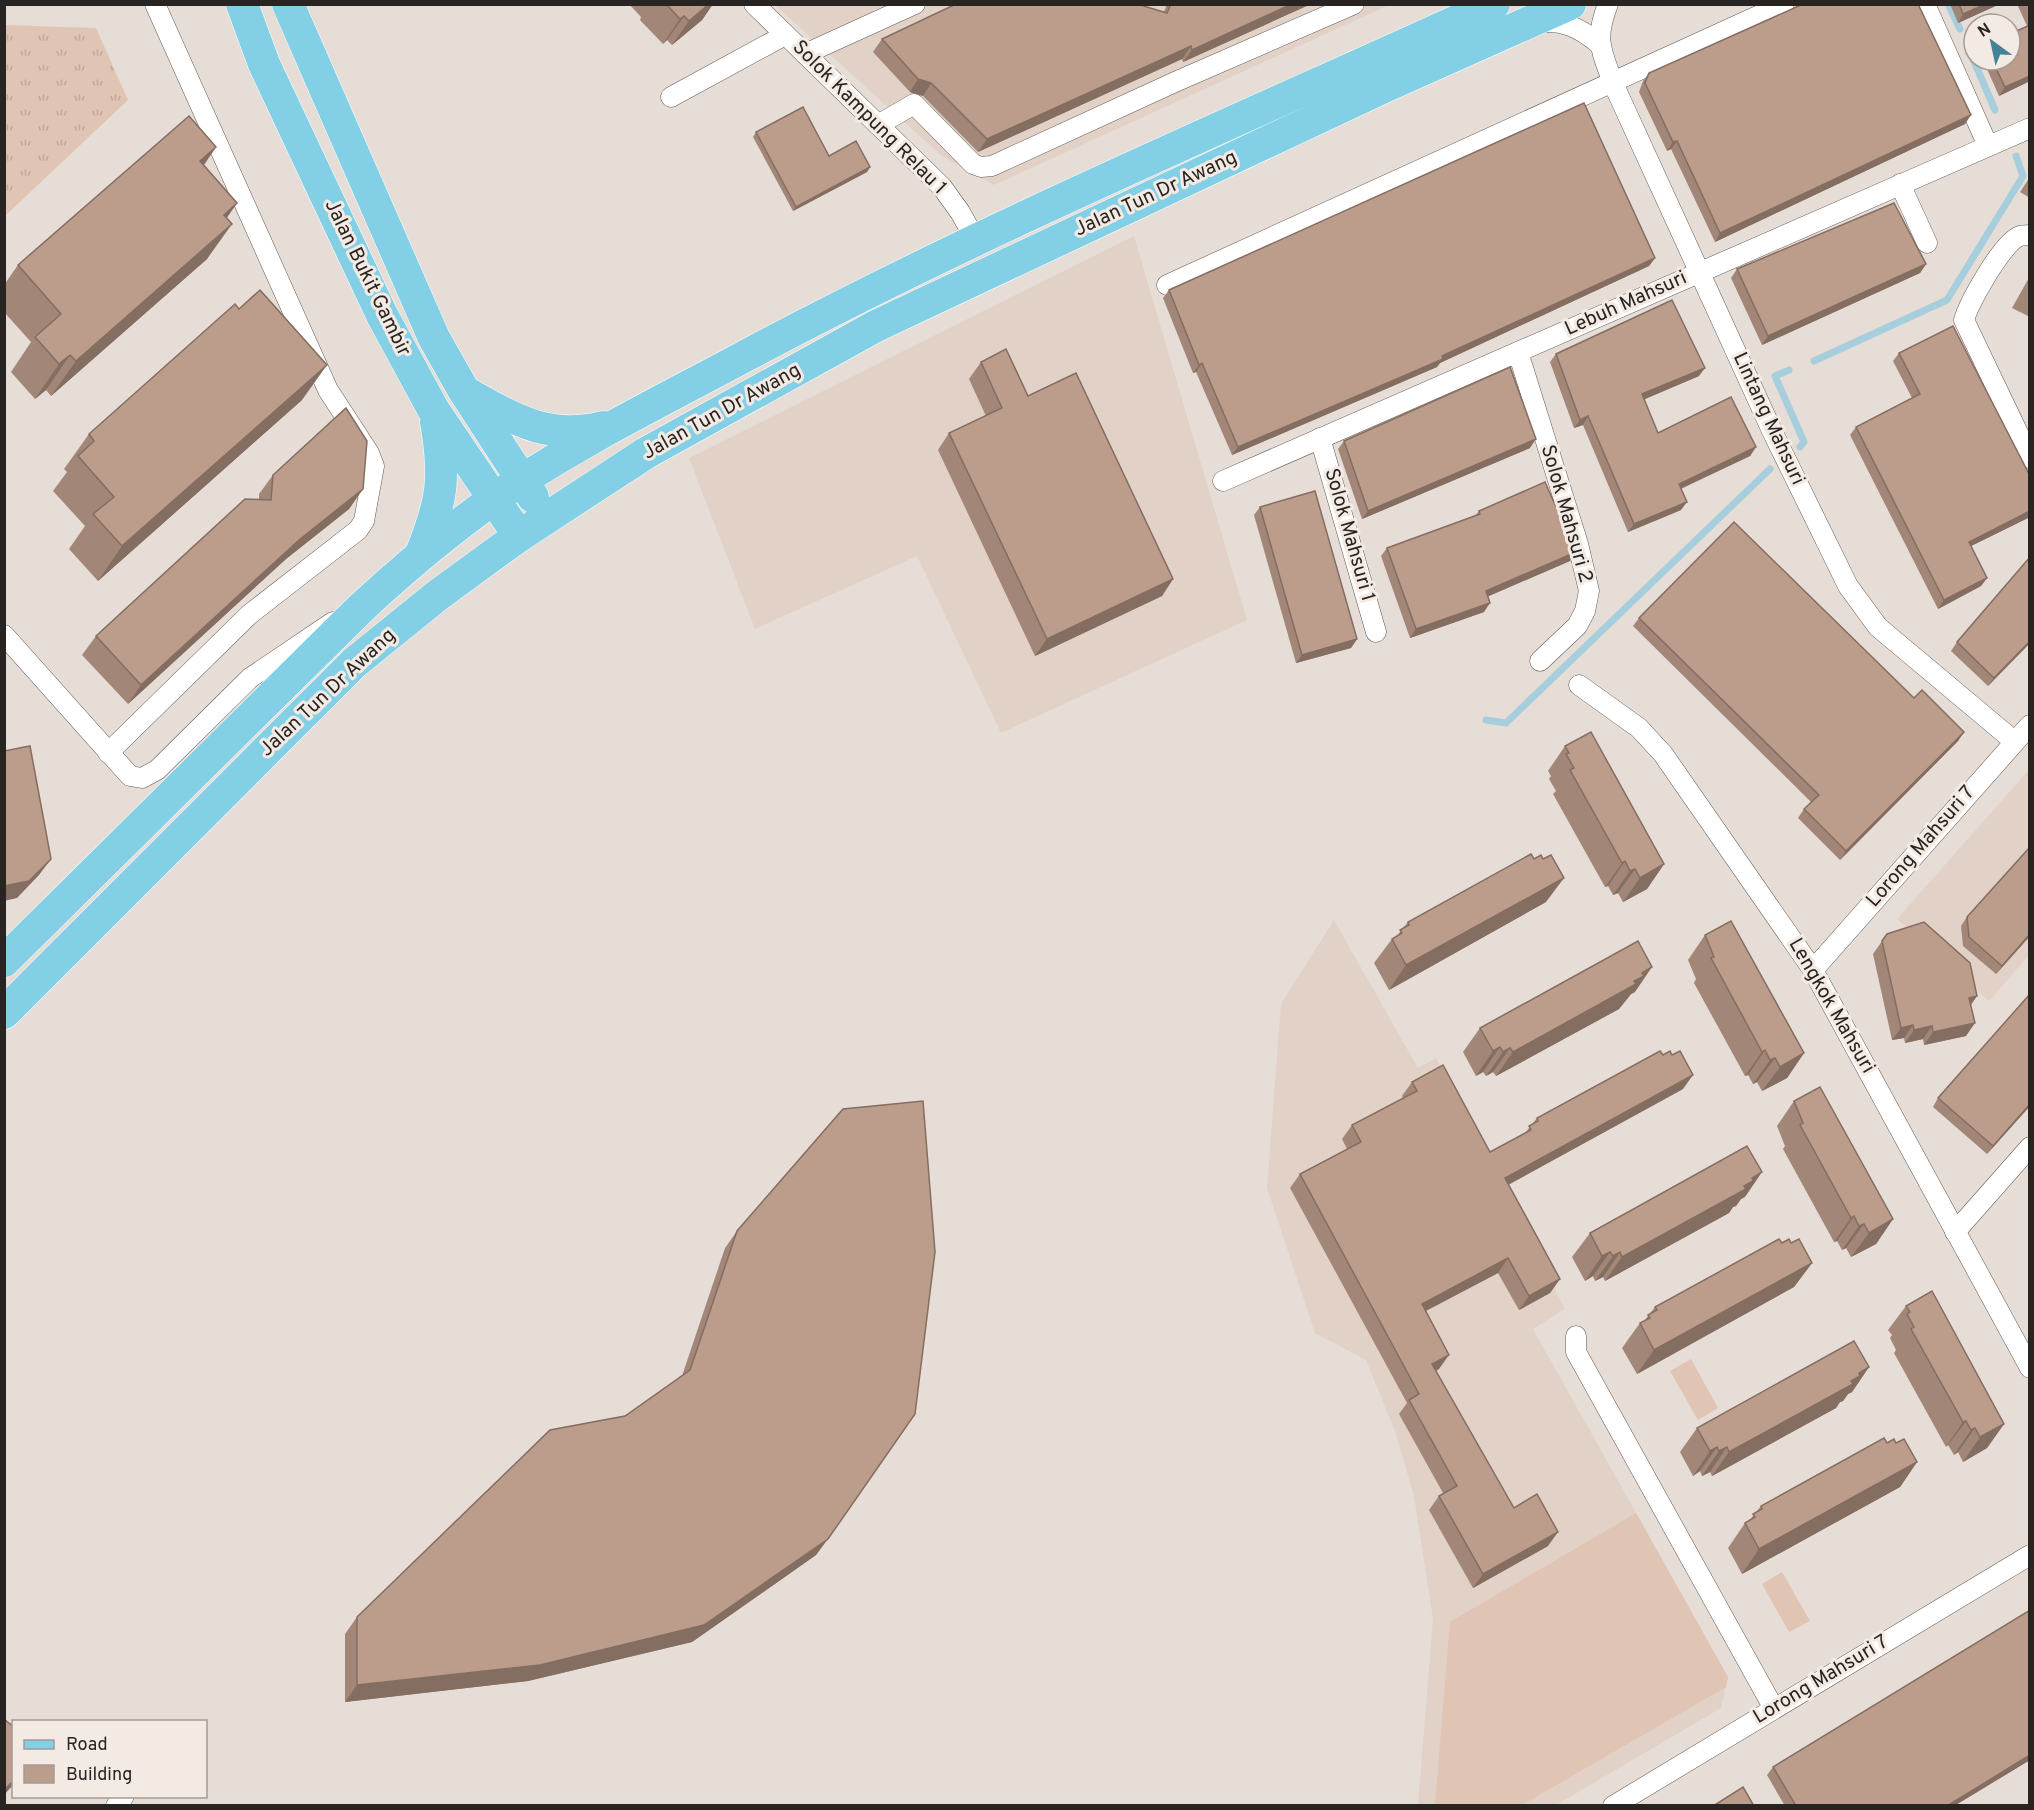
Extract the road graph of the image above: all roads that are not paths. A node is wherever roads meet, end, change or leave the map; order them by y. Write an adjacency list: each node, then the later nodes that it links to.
1 (155, 4): 46 (street)
2 (242, 4): 29 (main road, Jalan Bukit Gambir)
3 (288, 4): 28 (main road, Jalan Bukit Gambir)
4 (754, 4): 13 (street, Solok Kampung Relau 1)
5 (915, 4): 15 (street)
6 (1354, 4): 18 (street)
7 (1494, 4): 23 (main road, Jalan Tun Dr Awang)
8 (1570, 4): 12 (main road, Jalan Tun Dr Awang)
9 (1608, 4): 14 (street)
10 (1784, 4): 16 (street)
11 (1924, 4): 20 (street)
12 (1522, 25): 14 (street); 36 (main road, Jalan Tun Dr Awang)
13 (785, 35): 15 (street, Solok Kampung Relau 1); 17 (street)
14 (1598, 43): 16 (street, Lintang Mahsuri)
15 (805, 54): 18 (street, Solok Kampung Relau 1)
16 (1613, 82): 25 (street, Lintang Mahsuri); 26 (street)
17 (671, 97)
18 (878, 125): 23 (street, Solok Kampung Relau 1)
19 (2030, 128): 20 (street, Lebuh Mahsuri)
20 (1988, 146): 21 (street, Lebuh Mahsuri)
21 (1900, 184): 24 (street); 25 (street, Lebuh Mahsuri)
22 (2030, 235): 32 (street)
23 (975, 239): 30 (main road, Jalan Tun Dr Awang)
24 (1927, 243)
25 (1699, 272): 27 (street, Lebuh Mahsuri); 45 (street, Lintang Mahsuri)
26 (1167, 285)
27 (1518, 352): 31 (street, Lebuh Mahsuri); 42 (street, Solok Mahsuri 2)
28 (464, 391): 30 (main road); 33 (main road, Jalan Bukit Gambir)
29 (434, 409): 35 (main road, Jalan Bukit Gambir); 38 (main road)
30 (626, 420): 33 (main road, Jalan Tun Dr Awang)
31 (1320, 438): 34 (street, Lebuh Mahsuri); 40 (street, Solok Mahsuri 1)
32 (2030, 458)
33 (522, 481): 35 (main road, Jalan Tun Dr Awang); 36 (main road, Jalan Bukit Gambir)
34 (1223, 482)
35 (493, 499): 37 (main road, Jalan Bukit Gambir); 38 (main road, Jalan Tun Dr Awang)
36 (547, 517): 37 (main road, Jalan Tun Dr Awang)
37 (519, 536): 49 (main road, Jalan Tun Dr Awang)
38 (421, 554): 39 (main road, Jalan Tun Dr Awang)
39 (360, 609): 46 (street); 47 (main road, Jalan Tun Dr Awang)
40 (1377, 632)
41 (4, 635): 46 (street)
42 (1540, 661)
43 (1579, 685): 48 (street, Lengkok Mahsuri)
44 (2030, 724): 45 (street, Lorong Mahsuri 7)
45 (2014, 741): 48 (street, Lorong Mahsuri 7)
46 (108, 753)
47 (4, 961)
48 (1813, 970): 51 (street, Lengkok Mahsuri)
49 (4, 1013)
50 (2030, 1147): 51 (street)
51 (1955, 1232): 53 (street, Lengkok Mahsuri)
52 (1576, 1336): 55 (street)
53 (2030, 1368)
54 (2030, 1556): 55 (street, Lorong Mahsuri 7)
55 (1773, 1707): 56 (street, Lorong Mahsuri 7)
56 (1613, 1806)

